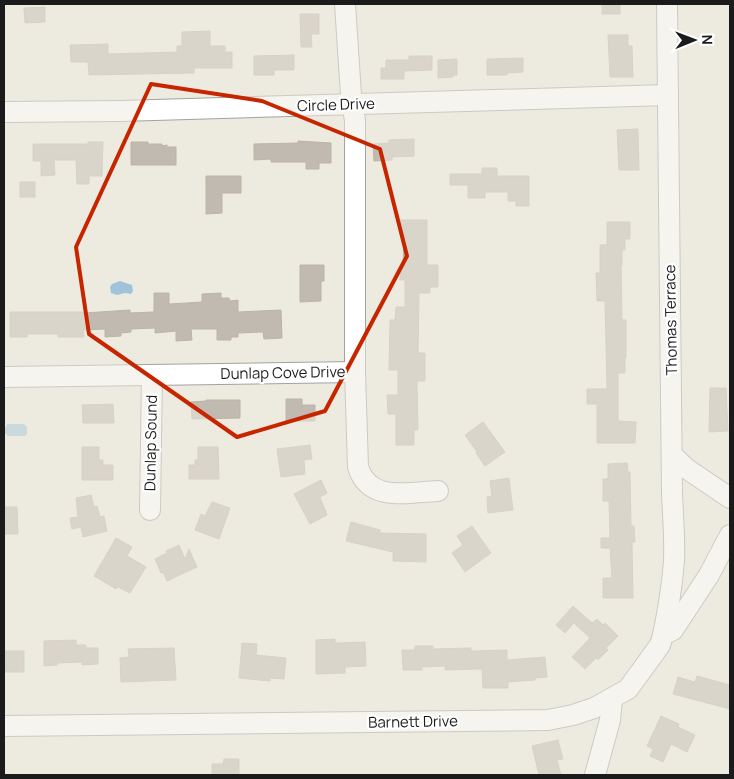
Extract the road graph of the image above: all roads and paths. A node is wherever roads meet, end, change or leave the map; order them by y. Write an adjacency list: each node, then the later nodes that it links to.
1 (345, 4): 4 (street, Dunlap Cove Drive)
2 (667, 4): 3 (street, Thomas Terrace)
3 (668, 95): 4 (street, Circle Drive); 9 (street, Thomas Terrace)
4 (352, 105): 5 (street, Circle Drive); 6 (street, Dunlap Cove Drive)
5 (4, 112)
6 (356, 372): 7 (street, Dunlap Cove Drive); 10 (street)
7 (152, 375): 8 (street, Dunlap Cove Drive); 12 (street, Dunlap Sound)
8 (4, 377)
9 (672, 455): 11 (street); 14 (street, Thomas Terrace)
10 (438, 491)
11 (730, 498)
12 (150, 510)
13 (730, 535): 14 (street, Barnett Drive)
14 (662, 636): 15 (street, Barnett Drive)
15 (612, 699): 16 (street, Barnett Drive); 17 (street)
16 (4, 726)
17 (595, 775)

